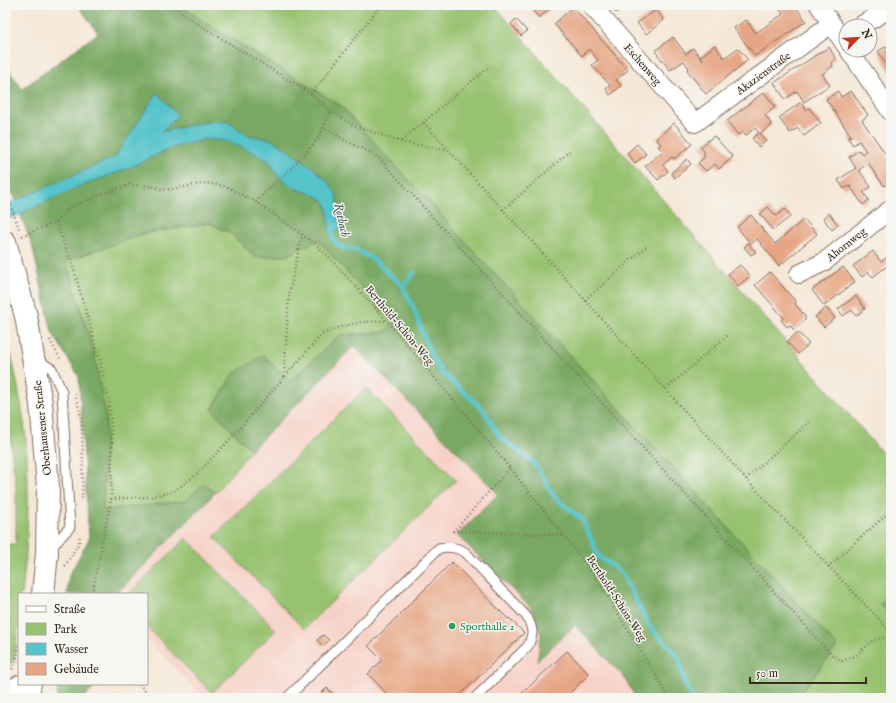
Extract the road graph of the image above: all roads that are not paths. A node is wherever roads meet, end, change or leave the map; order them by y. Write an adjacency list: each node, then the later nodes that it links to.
1 (591, 5): 9 (street, Eschenweg)
2 (819, 5): 5 (street)
3 (891, 8): 4 (street)
4 (874, 18)
5 (838, 32)
6 (838, 40): 9 (street, Akazienstraße)
7 (855, 58): 8 (street)
8 (891, 112)
9 (696, 123)
10 (891, 209): 12 (street, Ahornweg)
11 (10, 239): 13 (main road, Oberhausener Straße)
12 (799, 274)
13 (43, 593)
14 (15, 678): 16 (street)
15 (30, 685): 17 (main road)
16 (5, 694)
17 (27, 698)
18 (287, 698): 19 (lane)
19 (475, 698)

